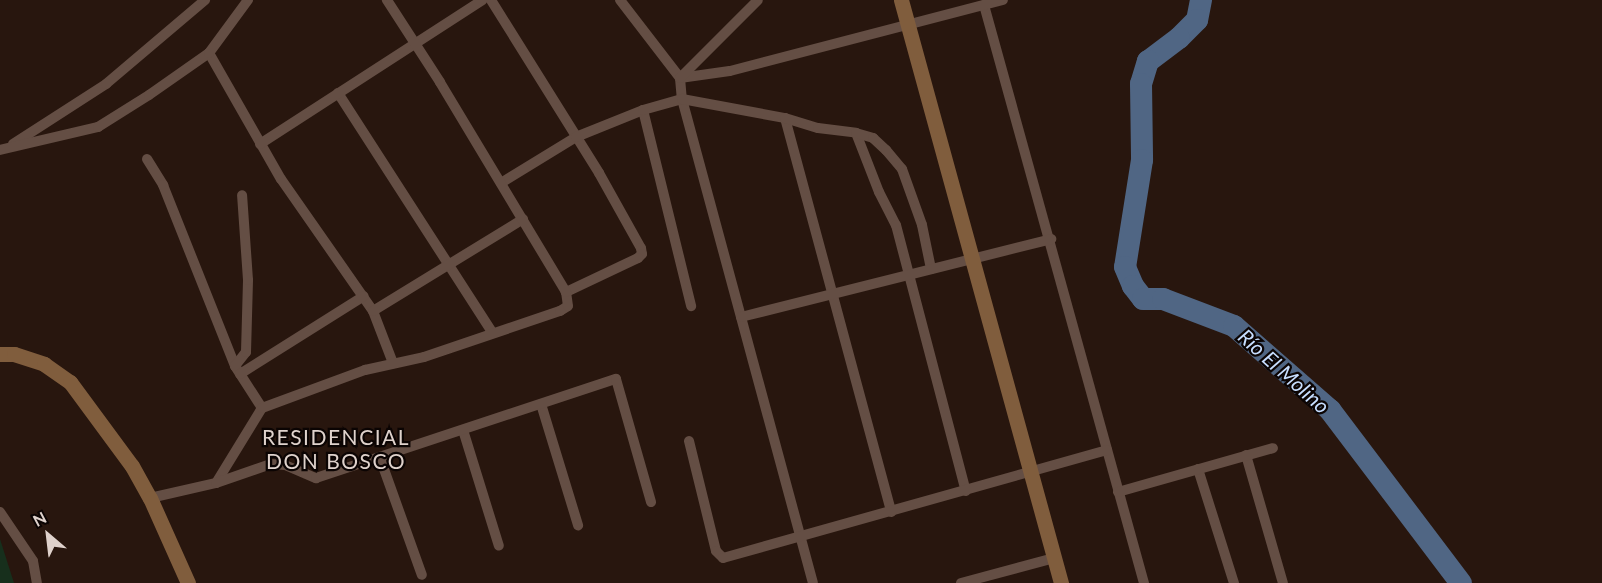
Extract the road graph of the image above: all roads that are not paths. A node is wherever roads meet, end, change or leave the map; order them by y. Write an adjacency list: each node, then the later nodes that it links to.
1 (205, 0): 22 (street)
2 (248, 0): 13 (street)
3 (387, 0): 12 (street)
4 (483, 0): 12 (street)
5 (491, 0): 20 (street)
6 (620, 0): 14 (street)
7 (758, 0): 14 (street)
8 (901, 0): 11 (street)
9 (1003, 0): 10 (street)
10 (984, 5): 11 (street); 27 (street)
11 (908, 24): 14 (street); 28 (street)
12 (416, 44): 15 (street); 24 (street)
13 (209, 53): 21 (street); 22 (street)
14 (680, 78): 16 (street)
15 (339, 93): 21 (street); 29 (street)
16 (682, 99): 17 (street); 18 (street); 37 (street)
17 (643, 110): 20 (street); 35 (street)
18 (785, 118): 19 (street); 33 (street)
19 (856, 133): 30 (street); 31 (street)
20 (576, 137): 24 (street); 32 (street)
21 (260, 144): 34 (street)
22 (2, 150)
23 (147, 159): 41 (street)
24 (501, 183): 26 (street)
25 (242, 195): 41 (street)
26 (523, 219): 29 (street); 32 (street)
27 (1050, 239): 28 (street); 47 (street)
28 (972, 259): 30 (street); 51 (street)
29 (448, 264): 36 (street); 38 (street)
30 (931, 269): 31 (street)
31 (911, 274): 33 (street); 53 (street)
32 (566, 292): 38 (street)
33 (832, 293): 37 (street); 58 (street)
34 (364, 296): 36 (street); 41 (street)
35 (691, 306)
36 (373, 311): 40 (street)
37 (741, 317): 60 (street)
38 (492, 332): 40 (street)
39 (0, 354): 55 (street)
40 (393, 363): 43 (street)
41 (237, 370): 43 (street)
42 (541, 404): 44 (street); 56 (street); 59 (street)
43 (262, 408): 52 (street)
44 (463, 430): 49 (street); 61 (street)
45 (688, 441): 60 (street)
46 (1273, 448): 48 (street)
47 (1107, 450): 51 (street); 54 (street)
48 (1246, 455): 50 (street); 71 (street)
49 (380, 458): 52 (street); 63 (street)
50 (1198, 470): 54 (street); 70 (street)
51 (1030, 472): 53 (street); 62 (street)
52 (216, 483): 55 (street)
53 (966, 491): 58 (street)
54 (1118, 492): 69 (street)
55 (150, 498): 65 (street)
56 (651, 502)
57 (0, 512): 64 (street)
58 (891, 512): 60 (street)
59 (579, 525)
60 (800, 538): 66 (street)
61 (499, 546)
62 (1054, 558): 67 (street); 68 (street)
63 (422, 575)
64 (37, 583)
65 (188, 583)
66 (813, 583)
67 (961, 583)
68 (1061, 583)
69 (1143, 583)
70 (1234, 583)
71 (1283, 583)

